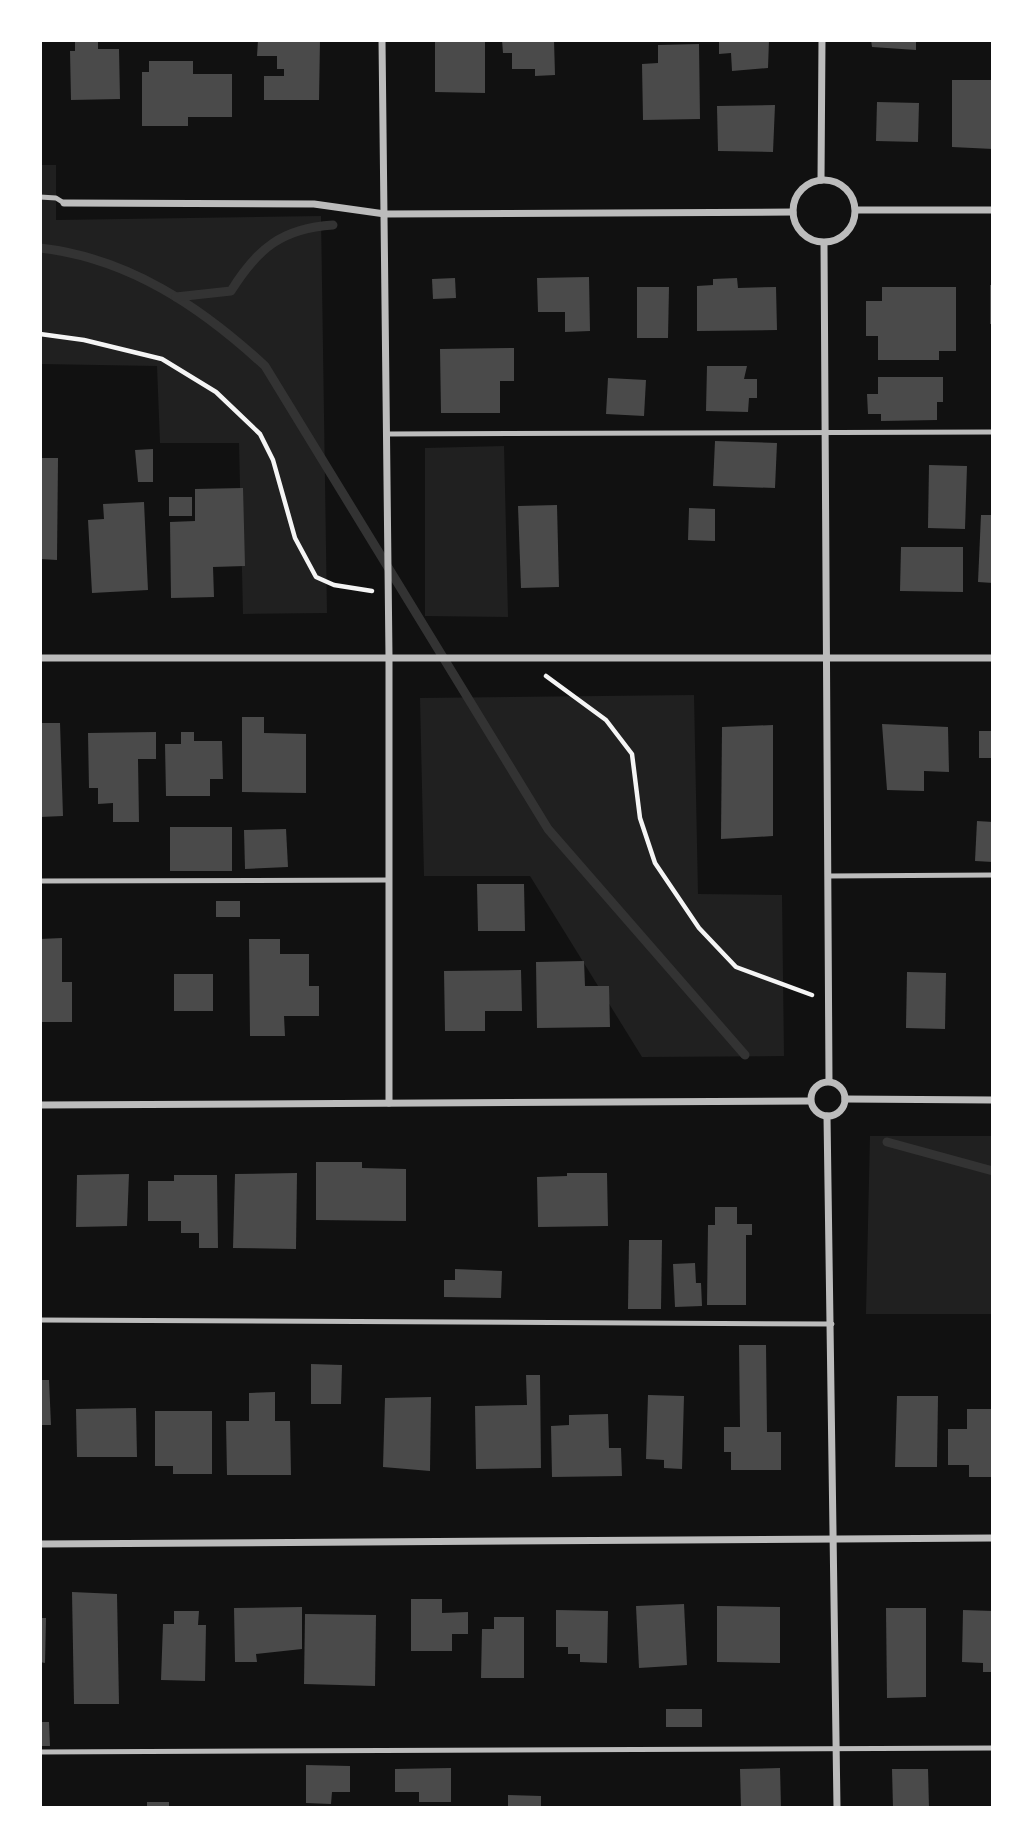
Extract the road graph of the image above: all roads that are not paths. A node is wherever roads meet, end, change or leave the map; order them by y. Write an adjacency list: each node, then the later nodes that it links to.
1 (382, 40): 9 (street)
2 (822, 40): 3 (street)
3 (821, 180): 6 (street); 8 (street)
4 (40, 197): 5 (lane)
5 (64, 203): 9 (street)
6 (856, 210): 7 (street); 10 (street)
7 (993, 210)
8 (793, 212): 9 (street); 10 (street)
9 (385, 214): 13 (street)
10 (824, 243): 12 (street)
11 (993, 432): 12 (lane)
12 (825, 433): 13 (lane); 17 (street)
13 (387, 434): 14 (street)
14 (389, 656): 15 (street); 17 (street); 20 (street)
15 (40, 658)
16 (993, 658): 17 (street)
17 (826, 659): 19 (street)
18 (993, 875): 19 (lane)
19 (828, 876): 22 (street)
20 (389, 880): 21 (lane); 26 (street)
21 (40, 881)
22 (830, 1081): 23 (street); 25 (street)
23 (845, 1099): 24 (street); 28 (street)
24 (993, 1100)
25 (810, 1101): 26 (street); 28 (street)
26 (389, 1103): 27 (street)
27 (40, 1105)
28 (827, 1116): 30 (street)
29 (40, 1320): 30 (lane)
30 (832, 1324): 32 (street)
31 (993, 1538): 32 (street)
32 (834, 1539): 33 (street); 35 (street)
33 (40, 1545)
34 (993, 1748): 35 (lane)
35 (836, 1749): 36 (lane); 37 (street)
36 (40, 1752)
37 (837, 1808)

